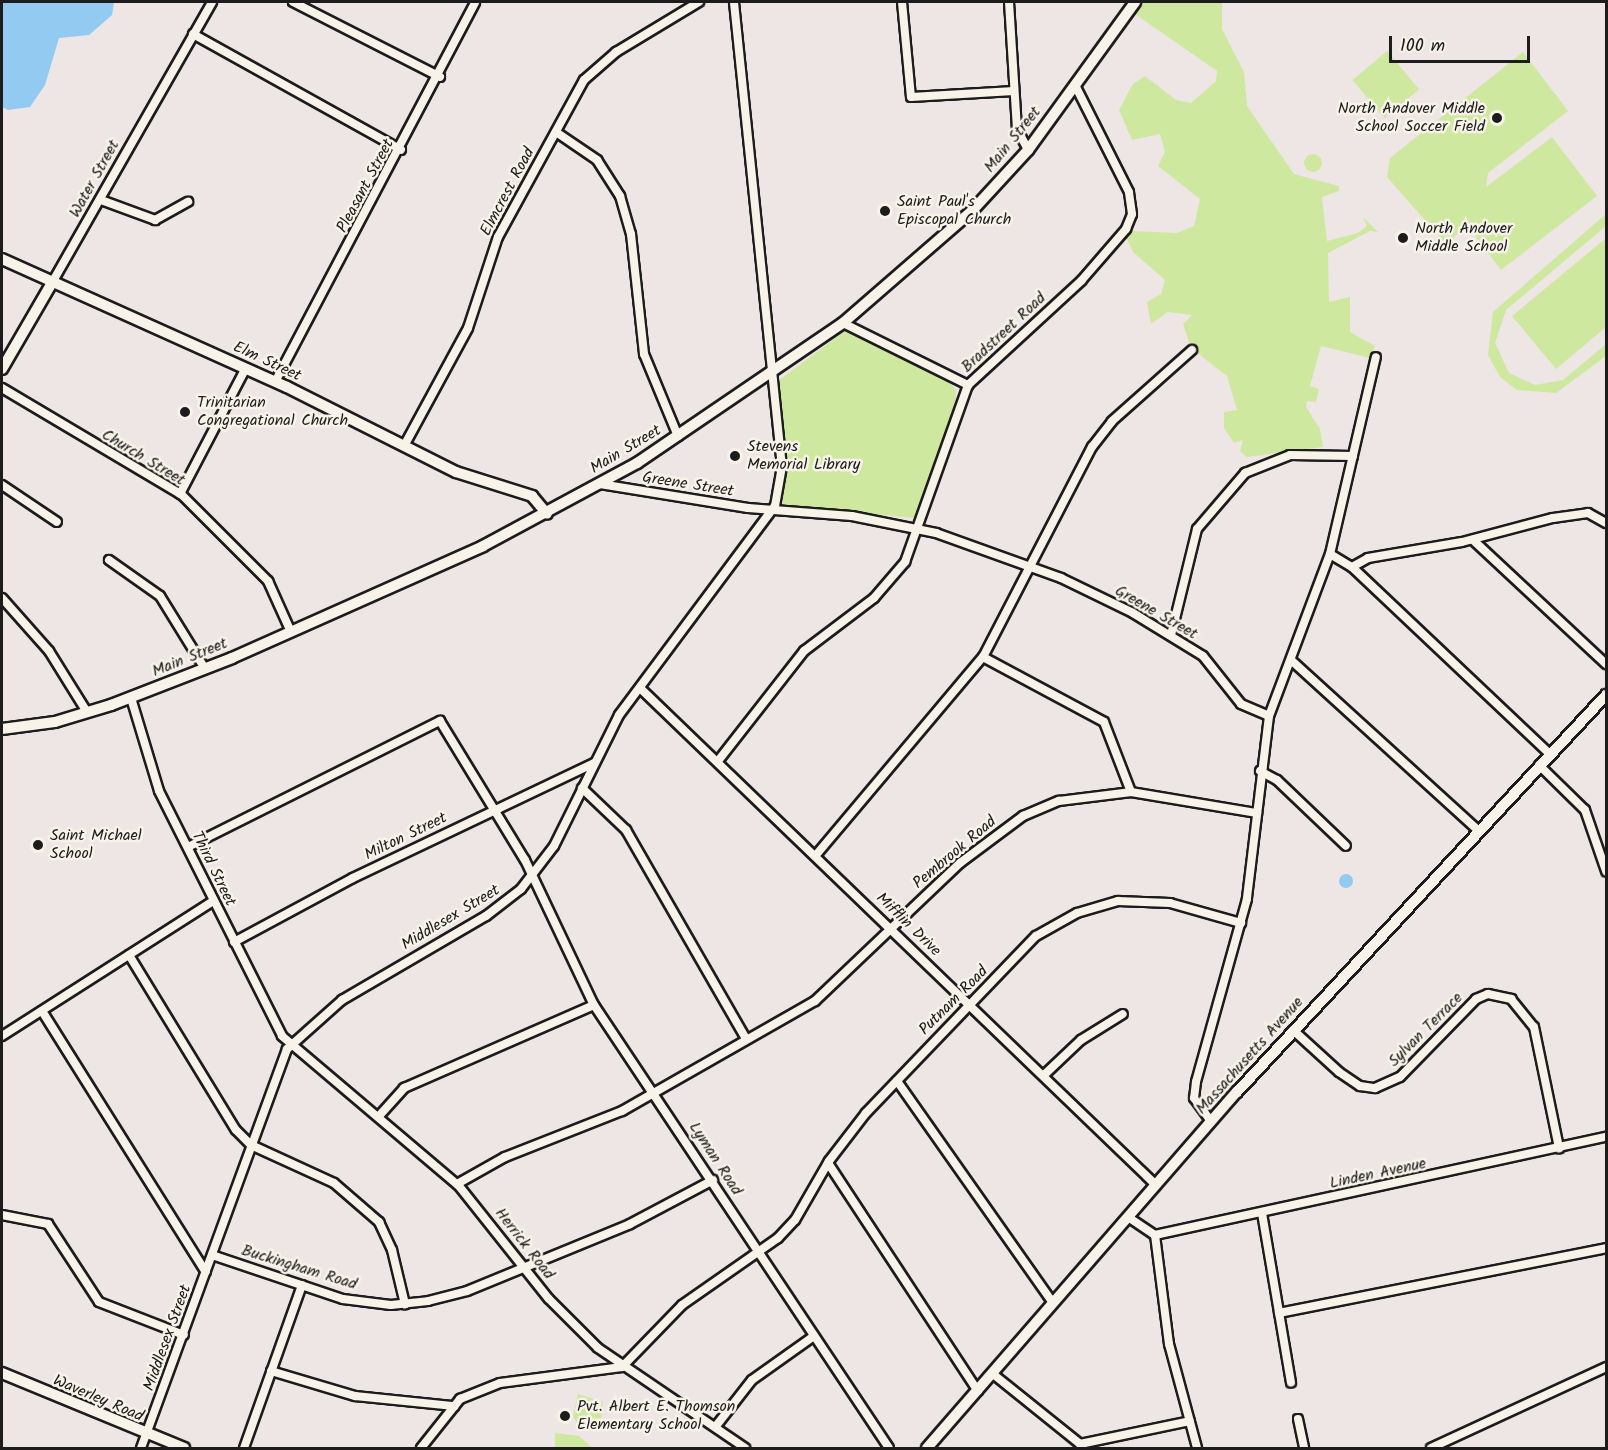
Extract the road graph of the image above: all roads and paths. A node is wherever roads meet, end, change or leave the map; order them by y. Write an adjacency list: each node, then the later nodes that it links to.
1 (212, 2): 9 (street, Water Street)
2 (293, 2): 10 (street)
3 (475, 2): 10 (street, Pleasant Street)
4 (699, 2): 13 (street, Elmcrest Road)
5 (734, 2): 25 (street, Middlesex Street)
6 (903, 2): 12 (street)
7 (1009, 2): 12 (street)
8 (1135, 2): 11 (main road, Main Street)
9 (194, 34): 14 (street); 16 (street, Water Street)
10 (440, 77): 14 (street, Pleasant Street)
11 (1075, 85): 15 (main road, Main Street); 27 (street, Bradstreet Road)
12 (1014, 91): 15 (street)
13 (556, 132): 29 (street); 30 (street, Elmcrest Road)
14 (400, 150): 26 (street, Pleasant Street)
15 (1028, 150): 20 (main road, Main Street)
16 (101, 200): 17 (street); 19 (street, Water Street)
17 (188, 202)
18 (2, 259): 19 (main road, Elm Street)
19 (53, 281): 23 (main road, Elm Street); 24 (main road, Water Street)
20 (843, 323): 25 (main road, Main Street); 27 (street)
21 (1192, 350): 43 (street)
22 (1376, 357): 31 (street)
23 (246, 368): 26 (main road, Elm Street); 34 (street)
24 (2, 369)
25 (772, 374): 29 (main road, Main Street); 35 (street, Middlesex Street)
26 (275, 382): 30 (main road, Elm Street)
27 (968, 385): 39 (street, Bradstreet Road)
28 (2, 388): 34 (street, Church Street)
29 (678, 436): 32 (main road, Main Street)
30 (404, 446): 36 (main road, Elm Street)
31 (1353, 456): 41 (street); 47 (street)
32 (600, 484): 35 (street, Greene Street); 36 (main road, Main Street)
33 (2, 485): 37 (street)
34 (180, 494): 46 (street, Church Street)
35 (773, 511): 39 (street, Greene Street); 52 (street, Middlesex Street)
36 (547, 514): 46 (main road, Main Street)
37 (57, 522)
38 (1606, 523): 40 (street)
39 (917, 528): 43 (street, Greene Street); 59 (street, Bradstreet Road)
40 (1473, 540): 44 (street); 50 (street)
41 (1330, 554): 44 (street); 49 (street)
42 (109, 561): 51 (street)
43 (1032, 567): 47 (street, Greene Street); 48 (street)
44 (1352, 567): 58 (street)
45 (2, 598): 55 (street)
46 (291, 632): 51 (main road, Main Street)
47 (1171, 635): 56 (street, Greene Street)
48 (982, 657): 64 (street); 70 (street)
49 (1291, 660): 56 (street); 67 (street)
50 (1606, 664)
51 (205, 669): 54 (main road, Main Street)
52 (640, 687): 59 (street, Mifflin Drive); 60 (street, Middlesex Street)
53 (1606, 695): 58 (main road, Massachusetts Avenue)
54 (131, 698): 55 (main road, Main Street); 69 (street, Third Street)
55 (87, 712): 57 (main road, Main Street)
56 (1269, 716): 62 (street)
57 (2, 729)
58 (1550, 754): 61 (main road, Massachusetts Avenue)
59 (718, 761): 70 (street, Mifflin Drive)
60 (594, 763): 63 (street, Middlesex Street); 65 (street, Milton Street)
61 (1539, 765): 67 (main road, Massachusetts Avenue); 71 (street)
62 (1260, 771): 66 (street); 68 (street)
63 (582, 788): 72 (street, Middlesex Street); 84 (street)
64 (1131, 792): 66 (street, Pembrook Road); 75 (street, Pembrook Road)
65 (494, 809): 69 (street, Lyman Road); 72 (street, Lyman Road); 76 (street, Milton Street)
66 (1257, 813): 74 (street)
67 (1479, 831): 82 (main road, Massachusetts Avenue)
68 (1346, 846)
69 (188, 847): 73 (street, Third Street)
70 (816, 855): 75 (street, Mifflin Drive)
71 (1606, 871)
72 (532, 877): 79 (street, Lyman Road); 85 (street, Middlesex Street)
73 (213, 901): 76 (street, Third Street); 77 (street)
74 (1241, 923): 78 (street, Putnam Road); 90 (street)
75 (892, 928): 78 (street, Mifflin Drive); 84 (street, Pembrook Road)
76 (234, 942): 85 (street, Third Street)
77 (129, 956): 80 (street); 92 (street)
78 (970, 1004): 86 (street, Mifflin Drive); 87 (street, Putnam Road)
79 (594, 1005): 88 (street, Lyman Road); 89 (street)
80 (42, 1011): 83 (street); 106 (street)
81 (1123, 1014): 86 (street)
82 (1293, 1030): 90 (main road, Massachusetts Avenue); 93 (street, Sylvan Terrace)
83 (2, 1036)
84 (746, 1039): 88 (street, Pembrook Road)
85 (291, 1043): 89 (street, Herrick Road); 92 (street, Middlesex Street)
86 (1044, 1076): 97 (street, Mifflin Drive)
87 (897, 1081): 94 (street, Putnam Road); 108 (street)
88 (656, 1093): 95 (street, Lyman Road); 96 (street, Pembrook Road)
89 (379, 1116): 96 (street, Herrick Road)
90 (1211, 1121): 97 (main road, Massachusetts Avenue)
91 (1606, 1137): 93 (street, Linden Avenue)
92 (251, 1145): 104 (street, Middlesex Street); 109 (street)
93 (1559, 1148): 98 (street, Linden Avenue)
94 (828, 1163): 103 (street, Putnam Road); 119 (street)
95 (713, 1180): 103 (street, Lyman Road); 105 (street, Buckingham Road)
96 (457, 1184): 105 (street, Herrick Road)
97 (1156, 1185): 100 (main road, Massachusetts Avenue)
98 (1262, 1213): 101 (street, Linden Avenue); 110 (street)
99 (2, 1215): 111 (street)
100 (1128, 1217): 101 (street); 108 (main road, Massachusetts Avenue)
101 (1155, 1235): 122 (street)
102 (1606, 1248): 110 (street)
103 (758, 1252): 112 (street, Lyman Road); 113 (street, Putnam Road)
104 (212, 1255): 106 (street, Middlesex Street); 107 (street, Buckingham Road)
105 (524, 1266): 109 (street, Buckingham Road); 113 (street, Herrick Road)
106 (206, 1272): 111 (street, Middlesex Street)
107 (302, 1285): 109 (street, Buckingham Road); 115 (street)
108 (1053, 1303): 117 (main road, Massachusetts Avenue)
109 (405, 1304)
110 (1279, 1313): 118 (street)
111 (184, 1335): 124 (street, Middlesex Street)
112 (814, 1335): 123 (street); 131 (street, Lyman Road)
113 (622, 1367): 120 (street); 123 (street, Herrick Road)
114 (1606, 1367): 135 (street)
115 (271, 1371): 120 (street); 128 (street)
116 (2, 1373): 124 (main road, Waverley Road)
117 (993, 1374): 119 (main road, Massachusetts Avenue); 125 (street)
118 (1291, 1383)
119 (978, 1391): 132 (main road, Massachusetts Avenue)
120 (454, 1406): 129 (street)
121 (1298, 1419): 134 (street)
122 (1190, 1421): 125 (street); 133 (street)
123 (716, 1426): 130 (street, Herrick Road)
124 (147, 1436): 126 (street, Middlesex Street); 127 (main road, Waverley Road)
125 (1079, 1446)
126 (141, 1449)
127 (184, 1449)
128 (244, 1449)
129 (420, 1449)
130 (745, 1449)
131 (889, 1449)
132 (927, 1449)
133 (1197, 1449)
134 (1304, 1449)
135 (1431, 1449)

